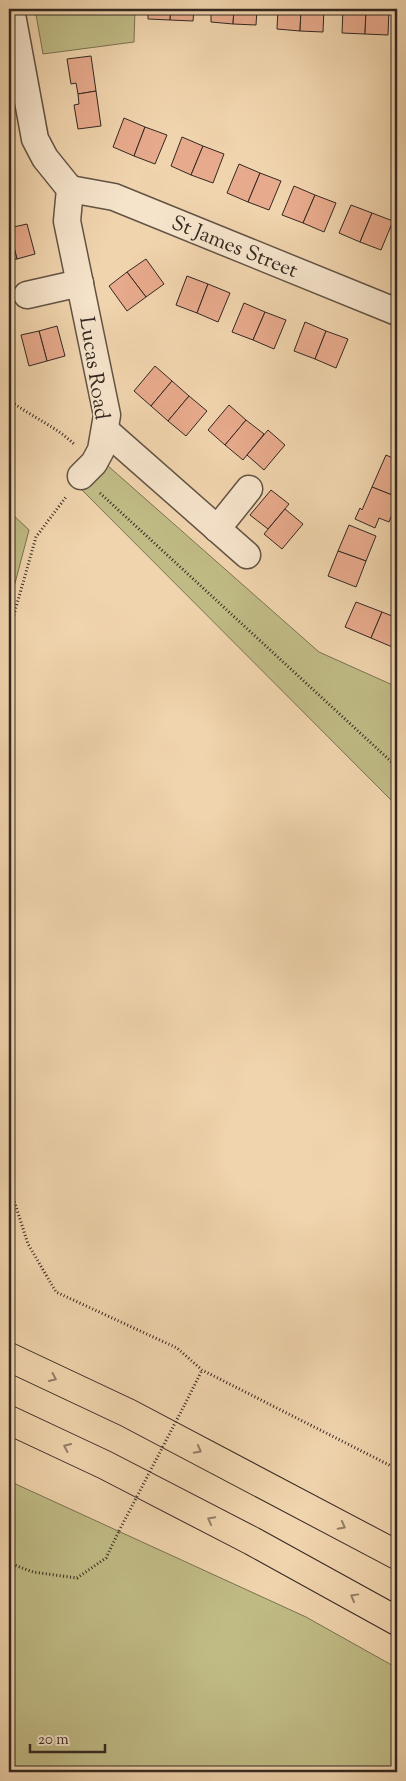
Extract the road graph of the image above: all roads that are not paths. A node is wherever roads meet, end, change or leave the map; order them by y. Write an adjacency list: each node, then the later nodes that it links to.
1 (11, 9): 2 (street)
2 (15, 71): 3 (street)
3 (70, 189): 4 (street, Lucas Road); 6 (street, St James Street)
4 (80, 283): 5 (street); 7 (street, Lucas Road)
5 (27, 295)
6 (397, 312)
7 (106, 430): 8 (street, Lucas Road); 10 (street)
8 (88, 469)
9 (249, 489): 10 (street)
10 (217, 530): 11 (street)
11 (246, 555)
12 (9, 1357): 14 (highway, one-way to 14)
13 (9, 1420): 15 (highway, one-way to 13)
14 (397, 1555)
15 (397, 1620)

